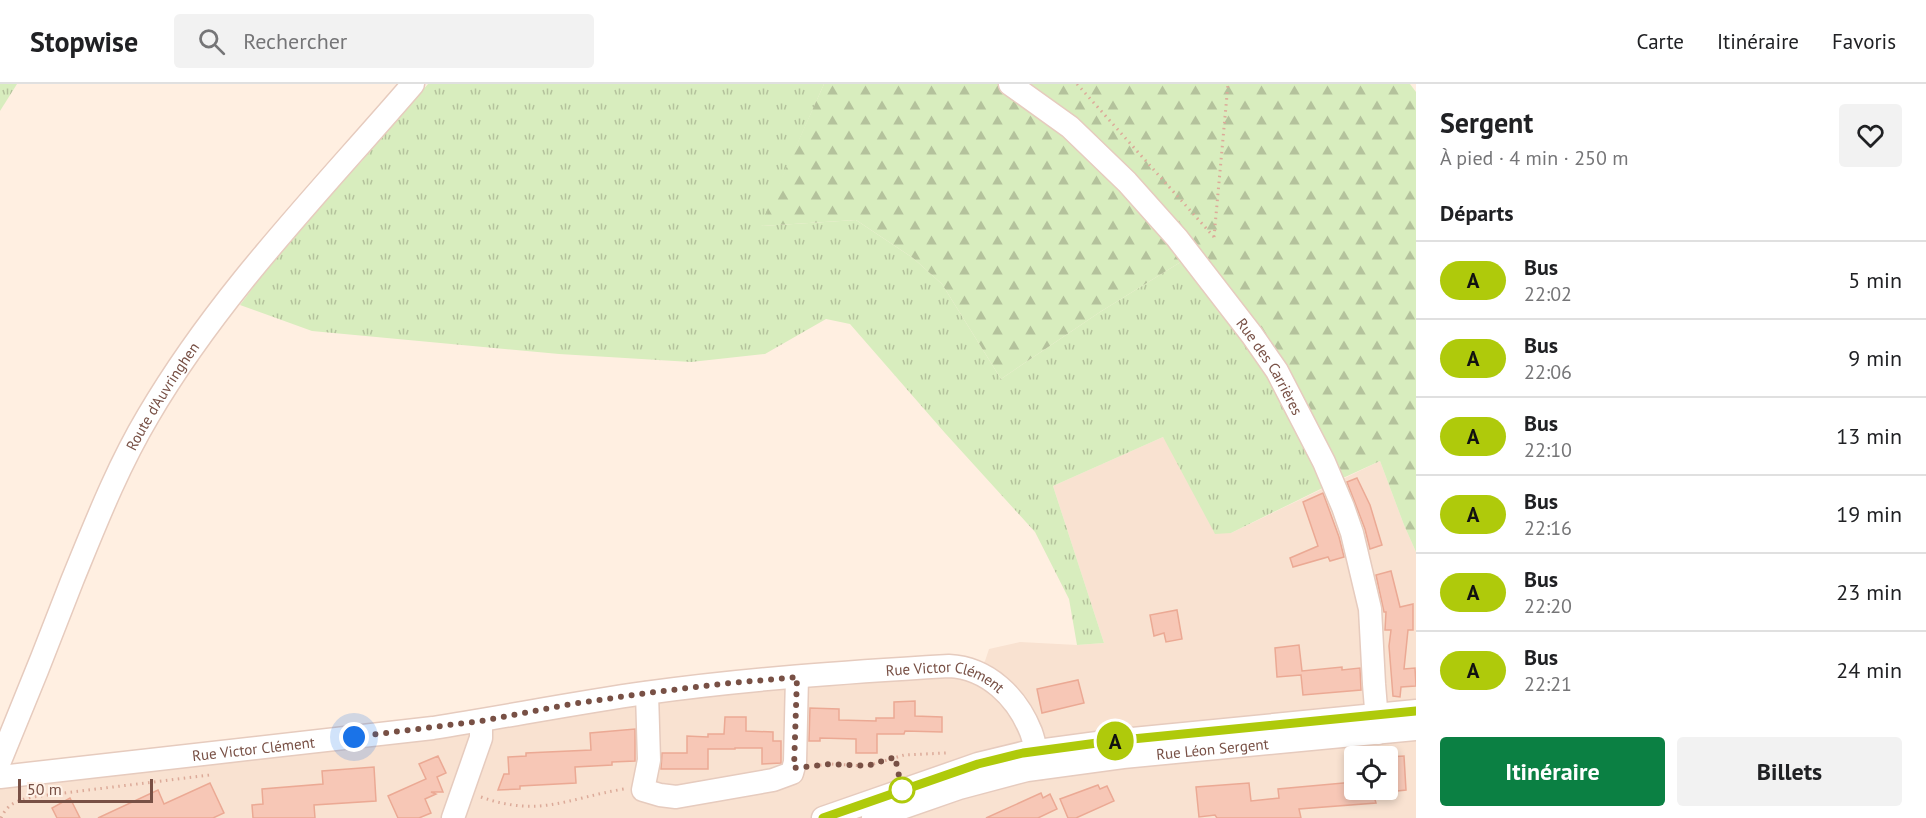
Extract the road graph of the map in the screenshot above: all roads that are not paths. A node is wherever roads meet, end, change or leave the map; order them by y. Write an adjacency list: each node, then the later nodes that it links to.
1 (413, 84): 10 (street, Route d'Auvringhen)
2 (1010, 84): 7 (street, Rue des Carrières)
3 (797, 677): 4 (street, Rue Victor Clément); 4 (street); 9 (street, Rue Victor Clément)
4 (647, 693): 6 (street, Rue Victor Clément)
5 (1416, 711): 7 (street, Rue Léon Sergent)
6 (481, 721): 11 (street, Rue Victor Clément); 12 (street)
7 (1378, 724): 8 (street, Rue Léon Sergent); 9 (street, Rue Léon Sergent)
8 (1416, 729)
9 (1038, 759): 13 (street, Rue Léon Sergent); 14 (street, Rue Léon Sergent)
10 (0, 761)
11 (0, 777)
12 (453, 818)
13 (823, 818)
14 (873, 818)

